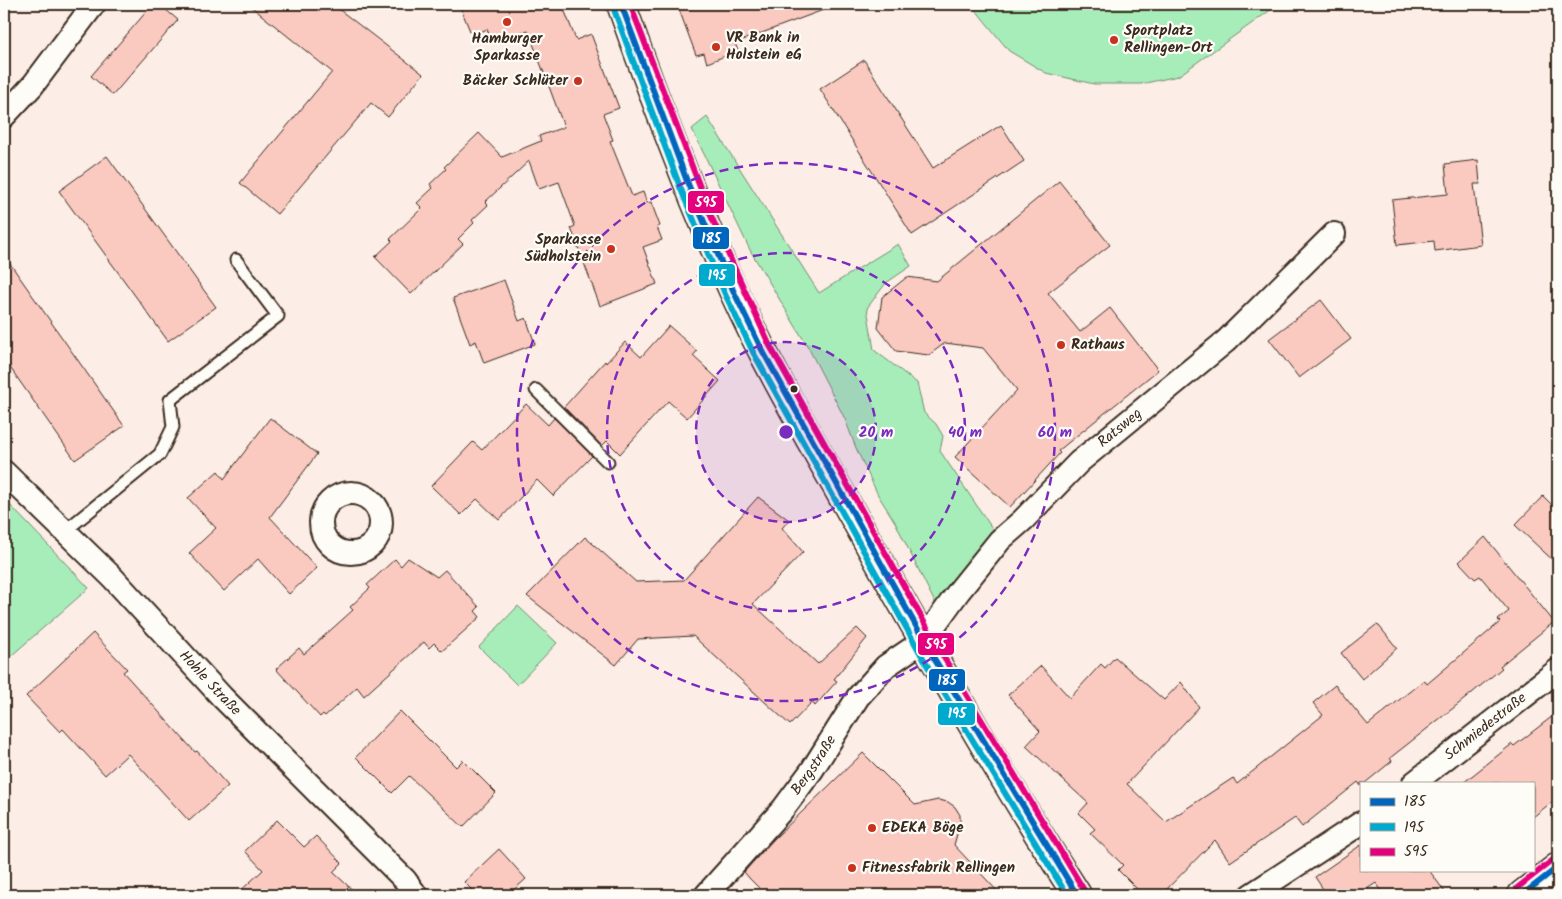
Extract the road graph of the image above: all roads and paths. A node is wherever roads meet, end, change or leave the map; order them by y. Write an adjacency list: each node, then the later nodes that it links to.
1 (94, 4): 3 (street)
2 (621, 4): 10 (main road)
3 (4, 116)
4 (1334, 234): 10 (street, Ratsweg)
5 (236, 260): 9 (lane)
6 (536, 390): 7 (lane)
7 (608, 462)
8 (4, 472): 9 (street, Hohle Straße)
9 (65, 532): 15 (street, Hohle Straße)
10 (923, 640): 16 (street, Bergstraße); 17 (main road)
11 (1558, 670): 12 (street, Schmiedestraße)
12 (1415, 782)
13 (1360, 824): 18 (street)
14 (1558, 867): 19 (main road)
15 (416, 895)
16 (706, 895)
17 (1077, 895)
18 (1251, 895)
19 (1522, 895)

